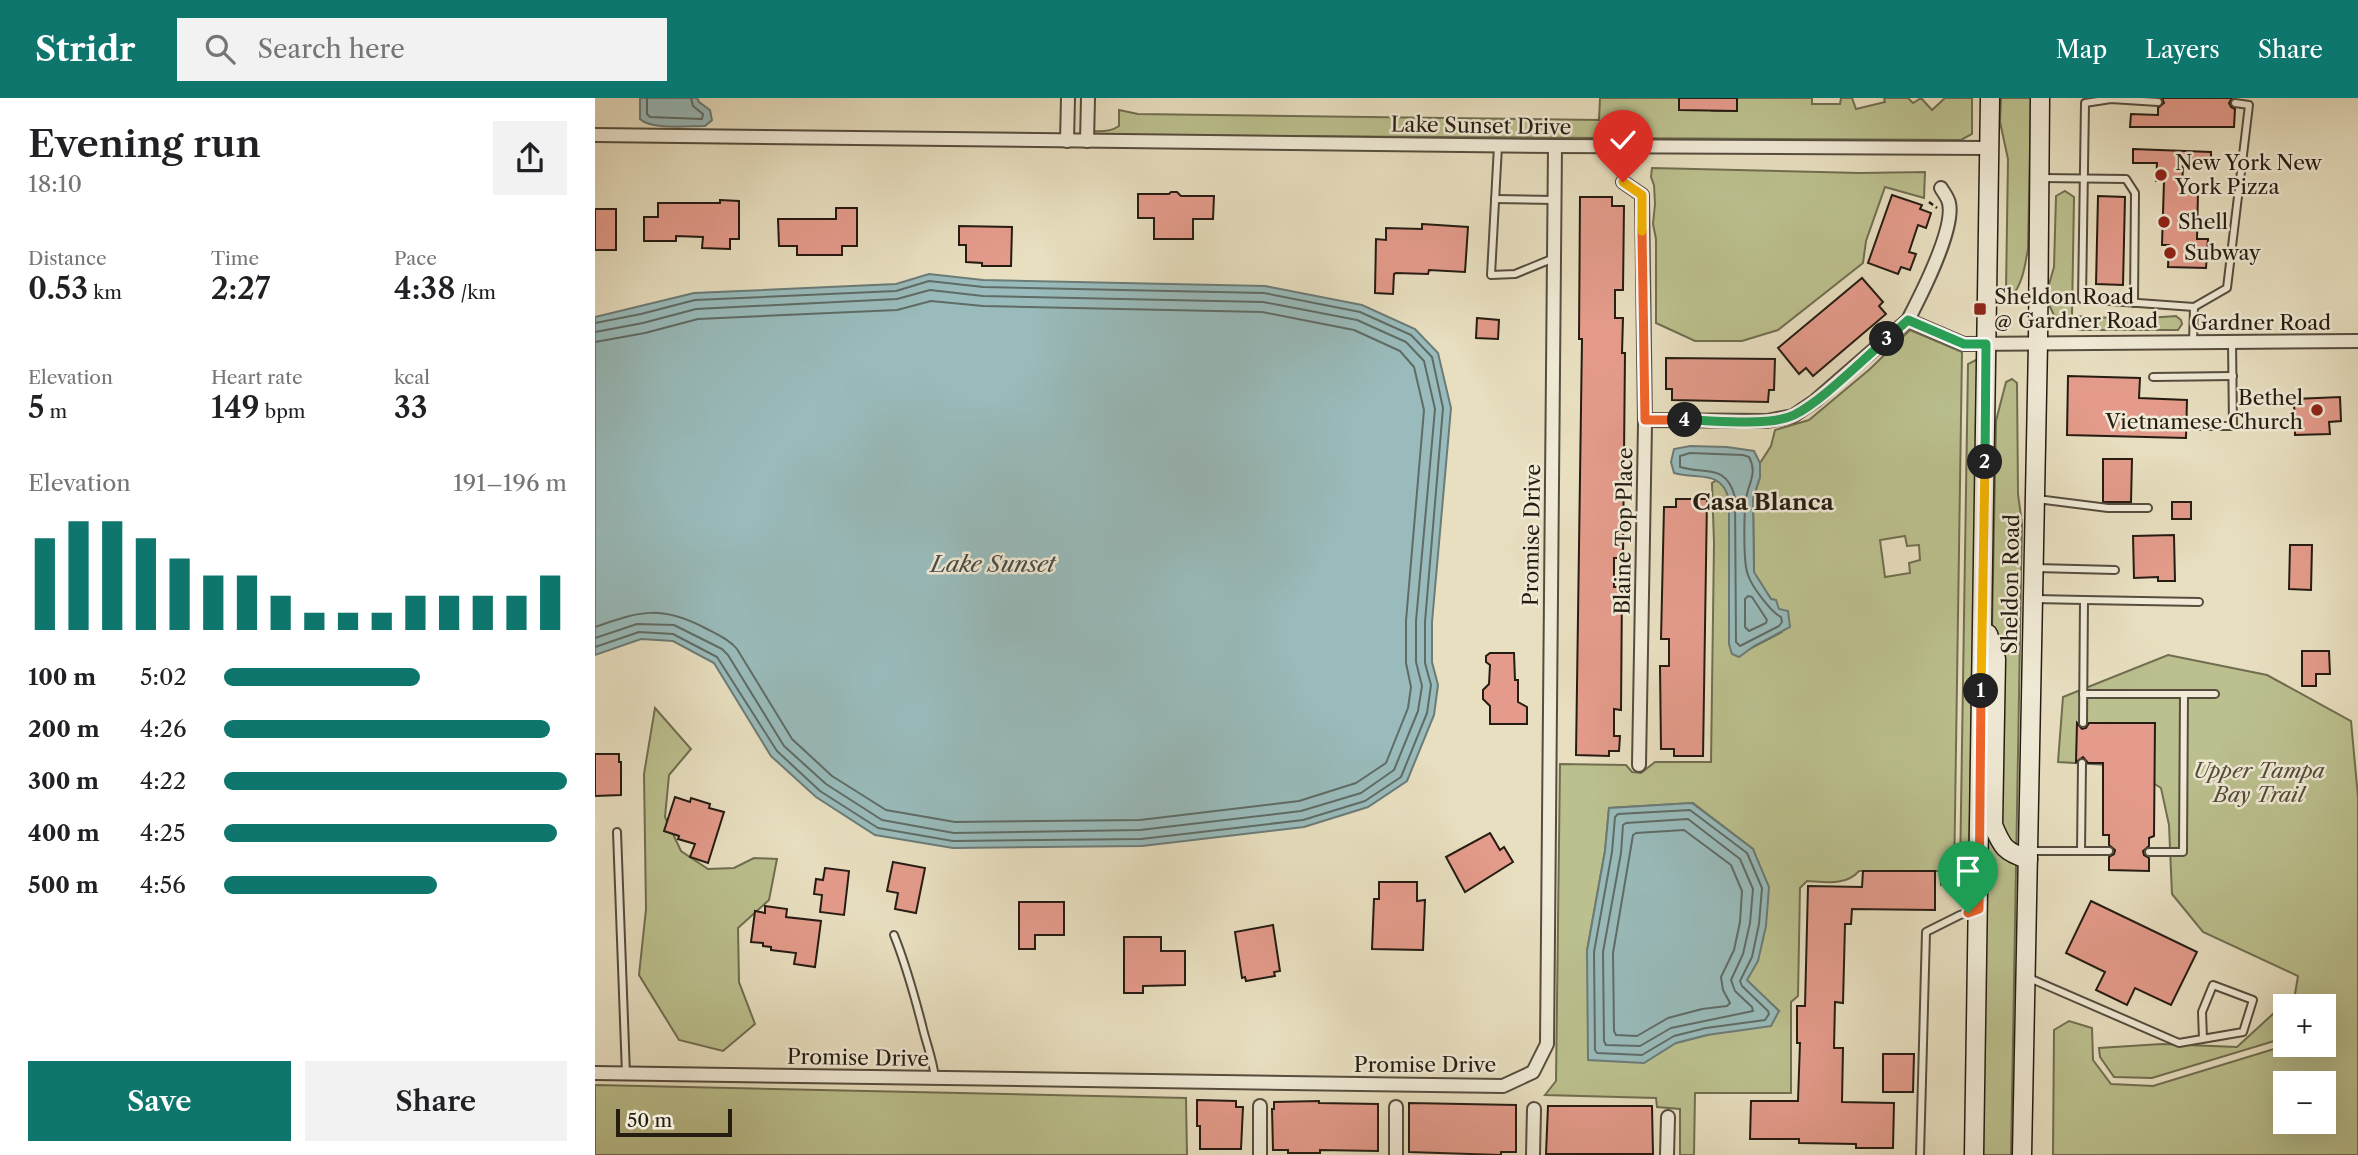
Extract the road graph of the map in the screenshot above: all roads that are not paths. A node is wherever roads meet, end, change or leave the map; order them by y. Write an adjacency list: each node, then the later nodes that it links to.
1 (1068, 98): 8 (street)
2 (1088, 98): 9 (street)
3 (1990, 98): 12 (main road, Sheldon Road)
4 (2040, 98): 13 (main road, Sheldon Road)
5 (2158, 102): 14 (lane)
6 (2235, 103): 21 (lane)
7 (595, 135): 8 (street, Lake Sunset Drive)
8 (1067, 141): 9 (street, Lake Sunset Drive)
9 (1087, 141): 10 (street, Lake Sunset Drive)
10 (1498, 146): 11 (street, Lake Sunset Drive); 17 (lane)
11 (1555, 146): 12 (street, Lake Sunset Drive); 18 (street, Promise Drive)
12 (1989, 148): 27 (main road, Sheldon Road)
13 (2040, 178): 14 (lane); 26 (main road, Sheldon Road)
14 (2084, 178): 20 (lane); 20 (lane)
15 (1623, 182): 30 (street, Blaine Top Place)
16 (1941, 188): 22 (street)
17 (1495, 199): 18 (lane); 19 (lane)
18 (1555, 200): 19 (street, Promise Drive)
19 (1554, 258): 57 (street, Promise Drive)
20 (2134, 303): 21 (lane)
21 (2194, 307): 24 (lane)
22 (1908, 320): 27 (street, Gardner Road); 30 (street)
23 (2358, 341): 25 (street, Gardner Road)
24 (2193, 342): 25 (street, Gardner Road); 26 (street, Gardner Road)
25 (2232, 342): 28 (lane)
26 (2038, 343): 27 (street, Gardner Road); 32 (main road, Sheldon Road)
27 (1986, 344): 39 (main road, Sheldon Road)
28 (2233, 376): 29 (lane); 31 (lane)
29 (2153, 377)
30 (1645, 420): 45 (street, Blaine Top Place)
31 (2194, 426)
32 (2035, 499): 33 (lane); 34 (main road, Sheldon Road)
33 (2148, 508)
34 (2034, 568): 35 (lane); 36 (main road, Sheldon Road)
35 (2115, 570)
36 (2033, 599): 37 (lane); 50 (main road, Sheldon Road)
37 (2084, 600): 38 (lane); 40 (lane)
38 (2199, 602)
39 (1983, 614): 50 (main road); 51 (main road, Sheldon Road)
40 (2083, 694): 41 (lane); 43 (lane)
41 (2184, 694): 42 (lane); 49 (lane)
42 (2215, 694)
43 (2083, 723)
44 (2082, 763): 47 (lane)
45 (1639, 765)
46 (617, 832): 56 (lane)
47 (2081, 851): 48 (lane); 50 (lane)
48 (2109, 851)
49 (2149, 852)
50 (2028, 855): 53 (main road, Sheldon Road)
51 (1979, 909): 66 (lane); 67 (main road, Sheldon Road)
52 (894, 935): 57 (lane)
53 (2025, 976): 54 (lane); 68 (main road, Sheldon Road)
54 (2203, 1039): 54 (lane)
55 (595, 1073): 56 (street, Promise Drive)
56 (626, 1074): 57 (street, Promise Drive)
57 (935, 1078)
58 (1261, 1106): 62 (street)
59 (1396, 1107): 63 (street)
60 (1534, 1109): 64 (street)
61 (1668, 1117): 65 (street)
62 (1260, 1155)
63 (1395, 1155)
64 (1533, 1155)
65 (1667, 1155)
66 (1920, 1155)
67 (1974, 1155)
68 (2022, 1155)

